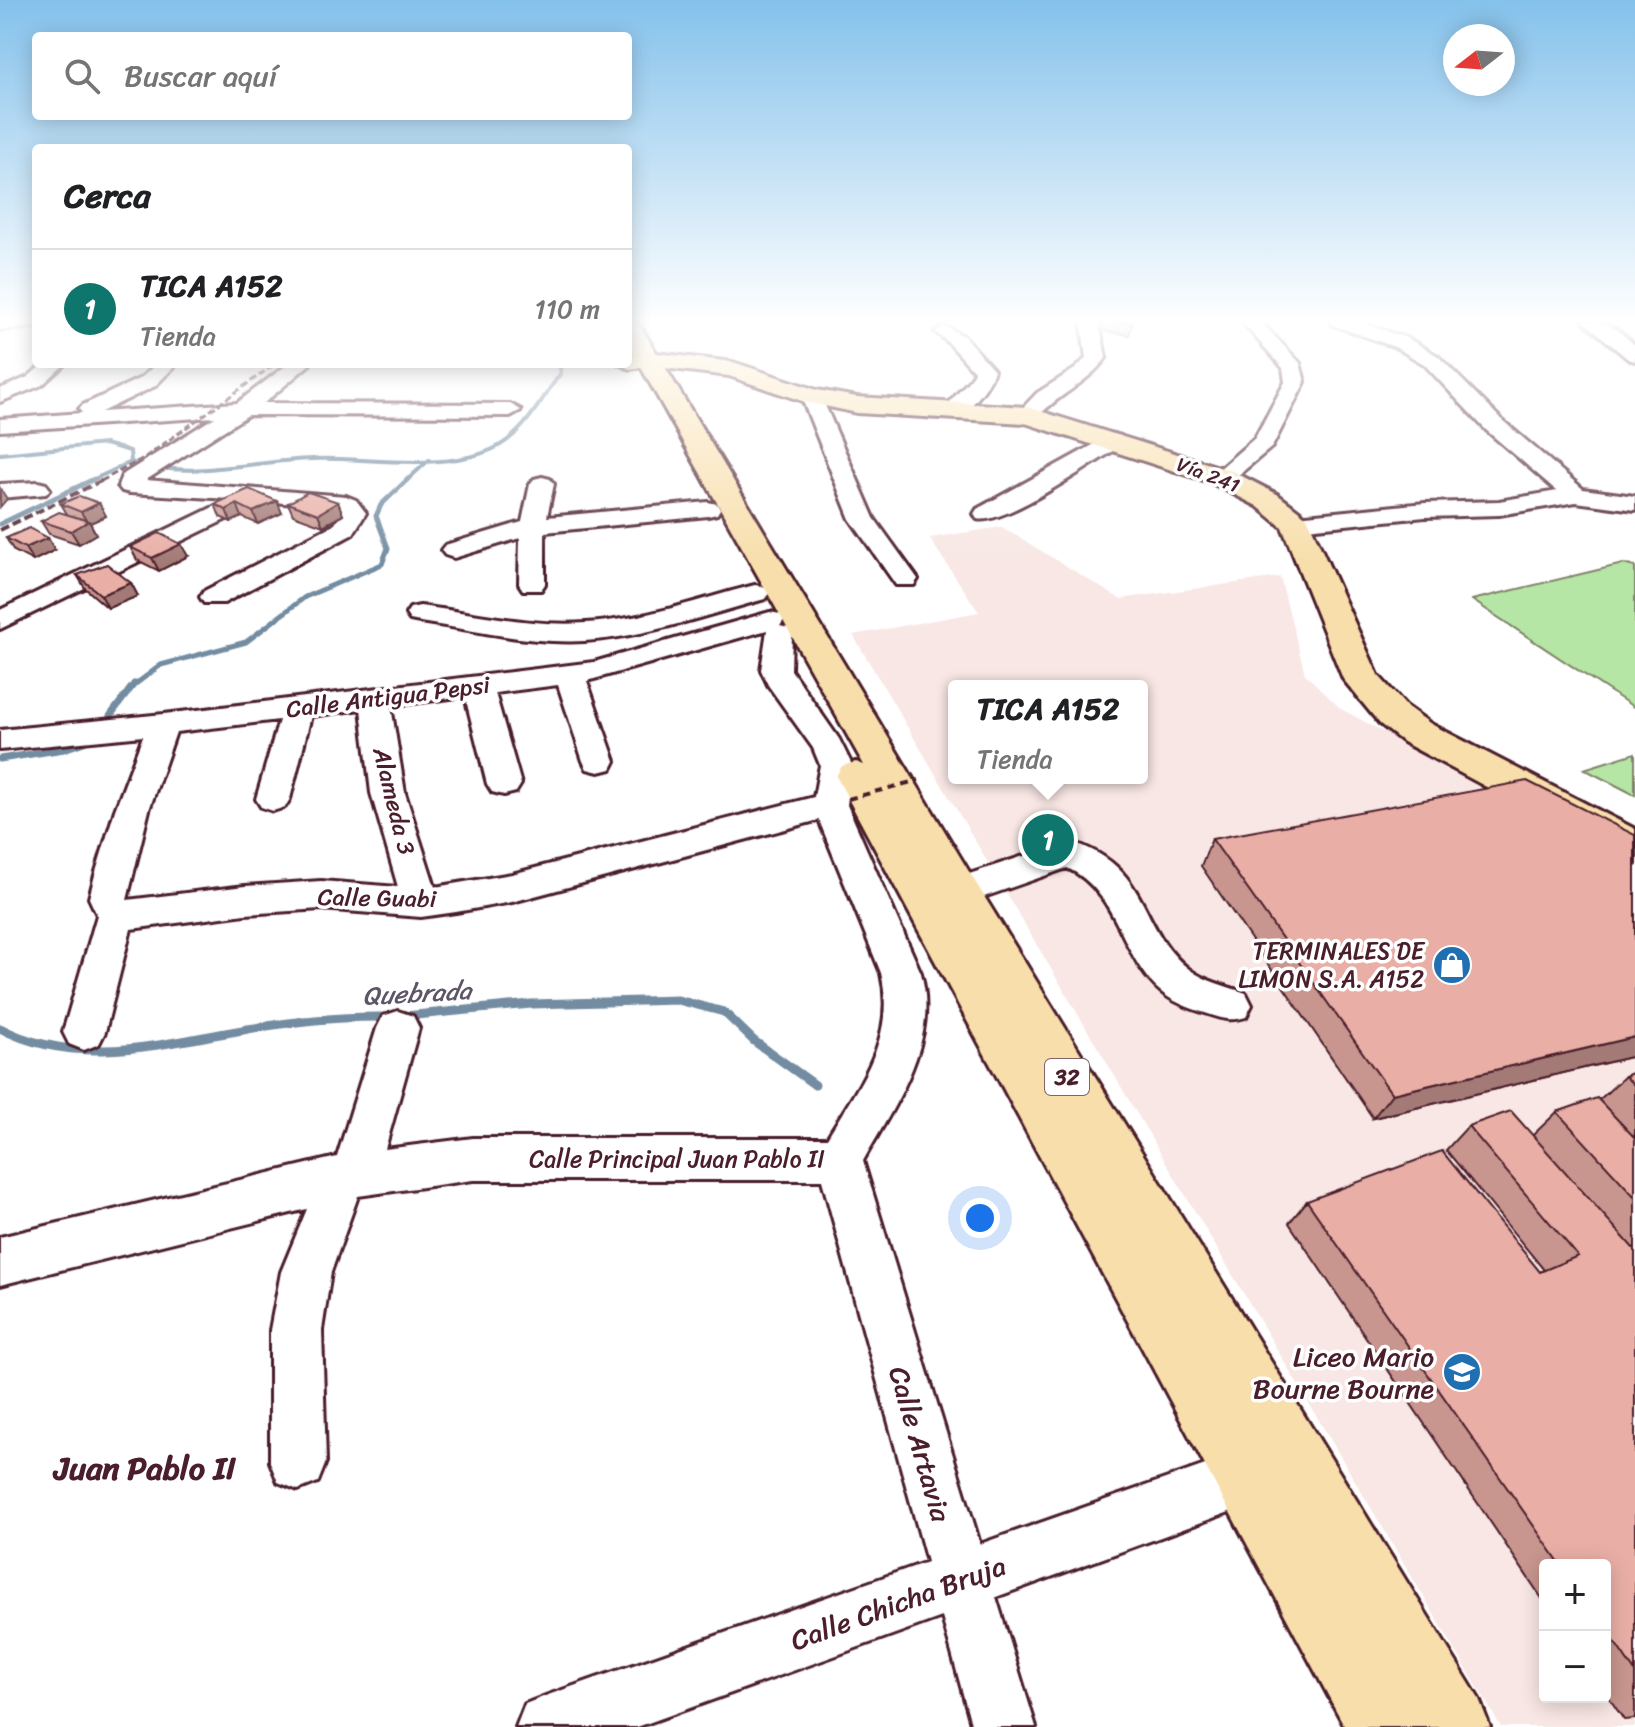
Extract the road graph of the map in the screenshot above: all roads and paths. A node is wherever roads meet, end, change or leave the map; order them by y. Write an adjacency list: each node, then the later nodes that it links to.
1 (107, 402): 15 (street)
2 (252, 402): 11 (street)
3 (655, 402): 25 (main road, 32)
4 (660, 402): 48 (main road, 32)
5 (813, 402): 30 (street)
6 (840, 402): 13 (main road, Vía 241)
7 (961, 402): 13 (street)
8 (1038, 402): 14 (street)
9 (1285, 402): 18 (street)
10 (1471, 402): 23 (street)
11 (243, 409): 12 (street); 15 (street); 22 (street)
12 (510, 410)
13 (952, 412): 14 (main road, Vía 241)
14 (1027, 415): 17 (main road, Vía 241)
15 (60, 420): 16 (street)
16 (0, 425)
17 (1113, 441): 18 (main road, Vía 241); 26 (street)
18 (1222, 477): 27 (main road, Vía 241)
19 (542, 484): 28 (street)
20 (38, 489): 21 (street)
21 (0, 491)
22 (260, 494): 32 (street); 35 (street)
23 (1576, 495): 24 (street); 27 (street)
24 (1635, 503)
25 (708, 509): 28 (street); 34 (main road, 32)
26 (986, 514)
27 (1296, 523): 47 (main road, Vía 241)
28 (533, 526): 29 (street); 31 (street)
29 (454, 550)
30 (905, 579)
31 (532, 584)
32 (214, 597)
33 (420, 614): 34 (street)
34 (768, 616): 36 (street, Calle Antigua Pepsi); 46 (street); 58 (main road, 32)
35 (0, 621)
36 (570, 674): 37 (street, Calle Antigua Pepsi); 42 (street)
37 (478, 686): 38 (street, Calle Antigua Pepsi); 44 (street)
38 (375, 698): 39 (street, Calle Antigua Pepsi); 49 (street, Alameda 3)
39 (298, 708): 40 (street, Calle Antigua Pepsi); 45 (street)
40 (164, 724): 41 (street, Calle Antigua Pepsi); 50 (street)
41 (0, 740)
42 (599, 761)
43 (919, 780): 46 (path, bridge)
44 (504, 784)
45 (273, 799)
46 (839, 802): 49 (street, Calle Guabi); 54 (street, Calle Principal Juan Pablo II)
47 (1635, 848)
48 (958, 892): 51 (street); 63 (main road, 32)
49 (421, 903): 50 (street, Calle Guabi)
50 (116, 913): 53 (street)
51 (1232, 1005)
52 (398, 1028): 55 (street)
53 (84, 1032)
54 (839, 1159): 55 (street, Calle Principal Juan Pablo II); 59 (street, Calle Artavia)
55 (348, 1176): 56 (street, Calle Principal Juan Pablo II); 57 (street)
56 (5, 1267)
57 (298, 1462)
58 (1248, 1478): 59 (street, Calle Chicha Bruja); 62 (main road, 32)
59 (959, 1581): 60 (street, Calle Chicha Bruja); 61 (street, Calle Artavia)
60 (548, 1727)
61 (1004, 1727)
62 (1388, 1727)
63 (1451, 1727)

